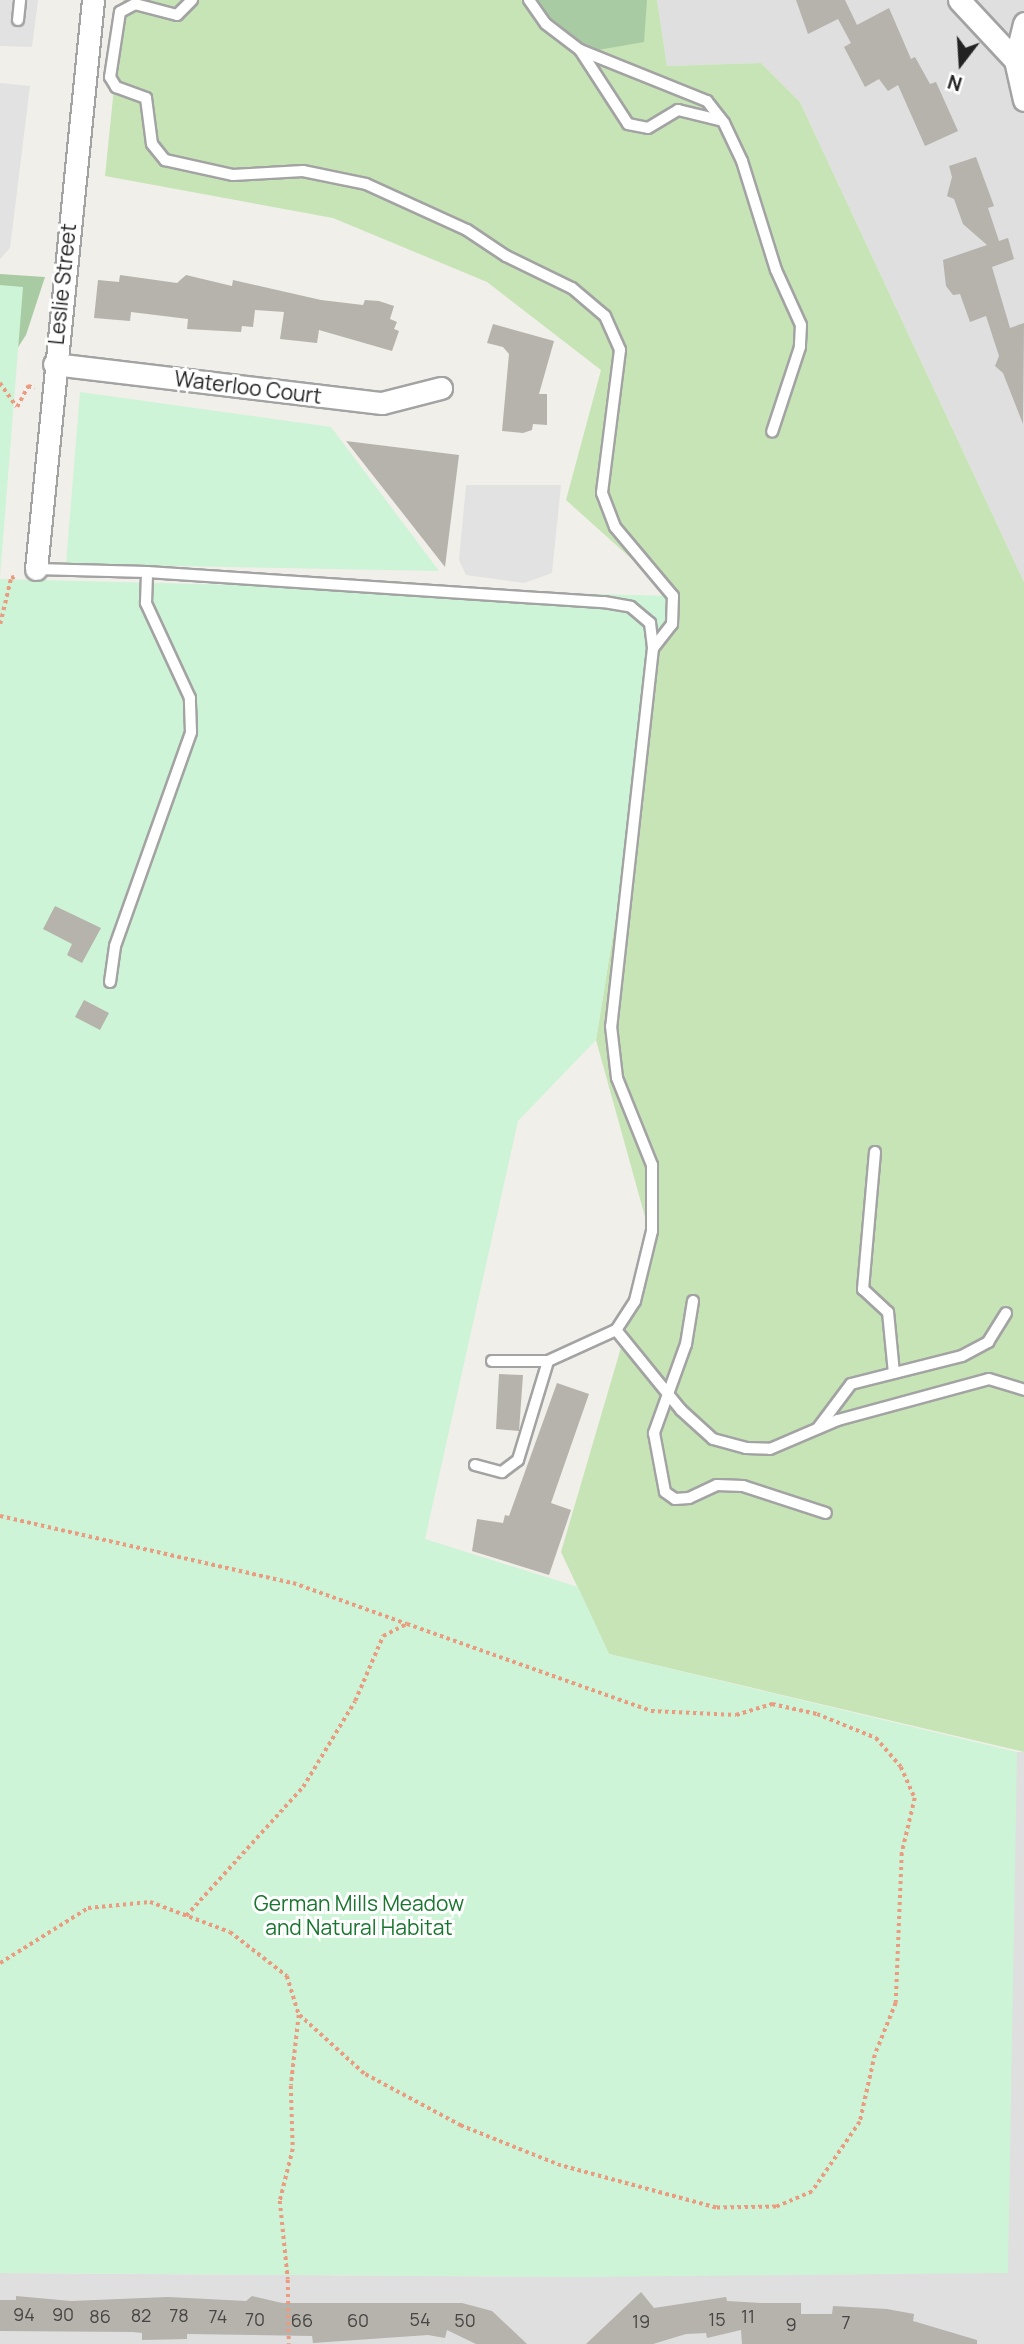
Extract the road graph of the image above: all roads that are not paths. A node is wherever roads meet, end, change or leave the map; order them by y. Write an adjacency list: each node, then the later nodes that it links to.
1 (20, 0): 6 (lane)
2 (93, 0): 12 (street, Leslie Street)
3 (529, 0): 8 (lane)
4 (959, 0): 9 (street)
5 (189, 4): 17 (lane)
6 (18, 20)
7 (1024, 23): 9 (street)
8 (580, 50): 11 (lane); 11 (lane)
9 (1015, 60): 10 (street)
10 (1024, 100)
11 (724, 123): 14 (lane)
12 (54, 364): 13 (street, Waterloo Court); 15 (street, Leslie Street)
13 (441, 388)
14 (772, 432)
15 (36, 569): 16 (lane)
16 (147, 572): 17 (lane); 18 (lane)
17 (653, 648): 22 (lane)
18 (110, 982)
19 (875, 1152): 25 (lane)
20 (693, 1301): 27 (lane)
21 (1006, 1313): 25 (lane)
22 (617, 1329): 23 (lane); 27 (lane)
23 (548, 1361): 24 (lane); 29 (lane)
24 (492, 1362)
25 (894, 1373): 28 (lane)
26 (1024, 1390): 28 (lane)
27 (668, 1394): 28 (lane); 30 (lane)
28 (818, 1428)
29 (475, 1465)
30 (826, 1513)

